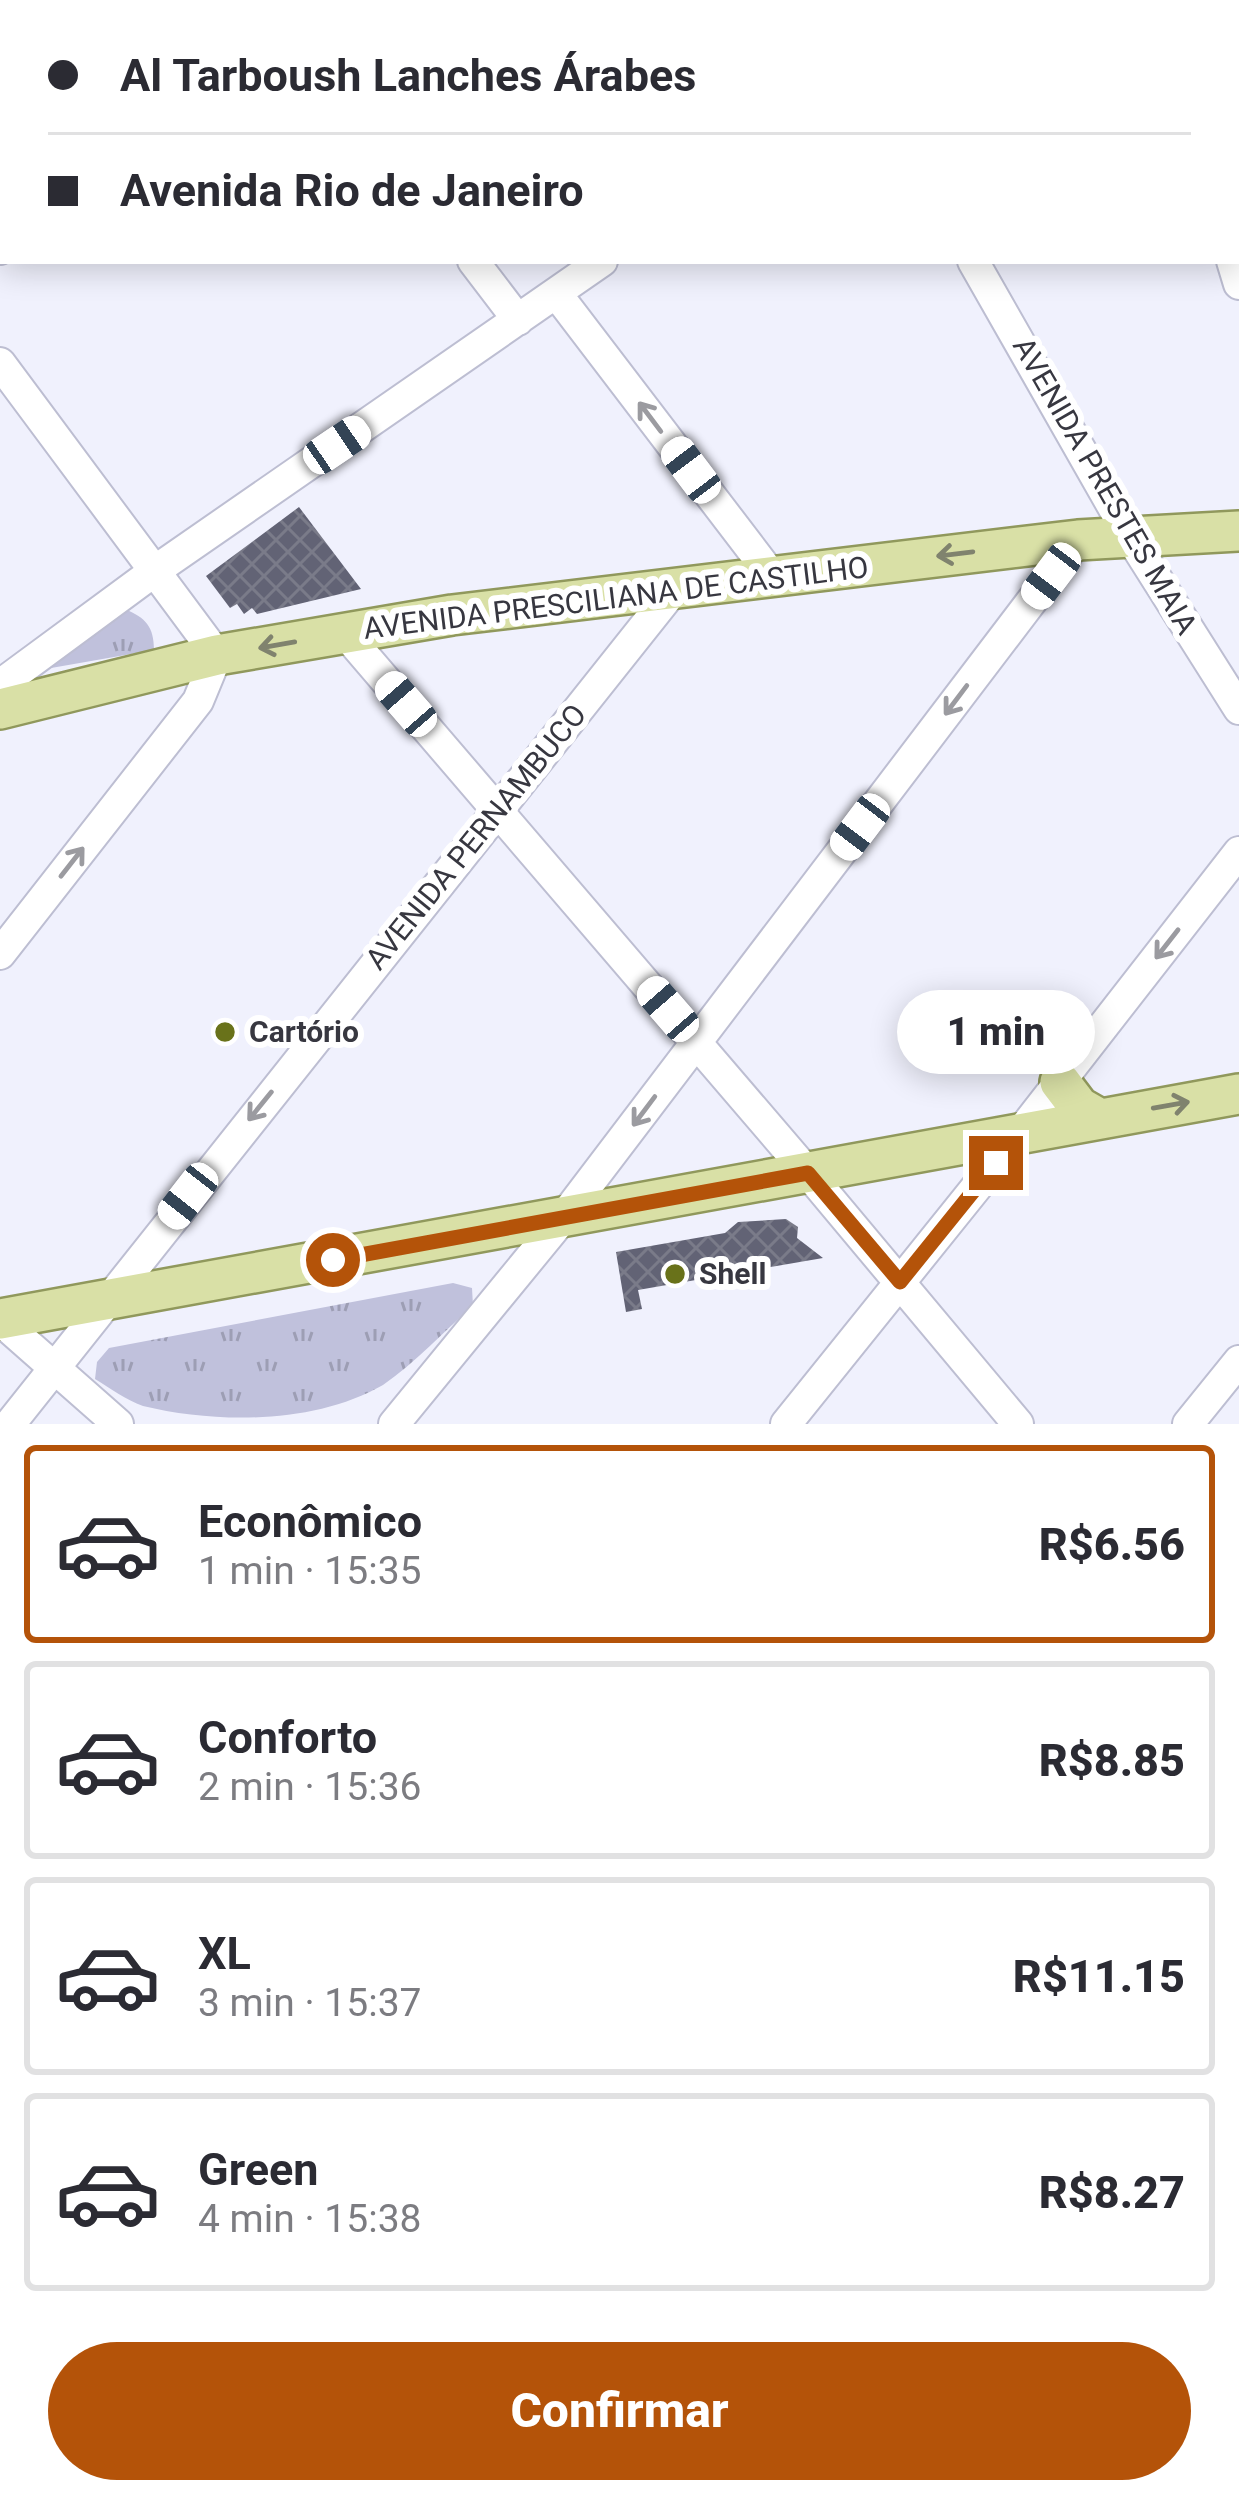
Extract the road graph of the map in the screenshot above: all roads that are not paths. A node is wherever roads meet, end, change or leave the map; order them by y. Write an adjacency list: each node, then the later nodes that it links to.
1 (475, 264): 5 (street)
2 (598, 264): 4 (street)
3 (975, 264): 8 (street, AVENIDA PRESTES MAIA)
4 (556, 293): 5 (street); 11 (street, one-way to 4)
5 (518, 320): 10 (street)
6 (0, 363): 10 (street)
7 (1239, 530): 8 (main road, AVENIDA PRESCILIANA DE CASTILHO)
8 (1130, 535): 9 (main road, AVENIDA PRESCILIANA DE CASTILHO); 16 (street, AVENIDA PRESTES MAIA)
9 (1078, 540): 11 (main road, AVENIDA PRESCILIANA DE CASTILHO, one-way to 11); 21 (street, one-way to 21)
10 (156, 570): 14 (street); 15 (street)
11 (772, 576): 12 (main road, AVENIDA PRESCILIANA DE CASTILHO)
12 (675, 588): 13 (main road, AVENIDA PRESCILIANA DE CASTILHO); 18 (street, AVENIDA PERNAMBUCO)
13 (345, 633): 14 (main road, AVENIDA PRESCILIANA DE CASTILHO, one-way to 14); 18 (street)
14 (217, 656): 17 (main road, AVENIDA PRESCILIANA DE CASTILHO); 20 (street, one-way to 14)
15 (0, 685)
16 (1239, 709)
17 (0, 710)
18 (497, 810): 21 (street); 29 (street, AVENIDA PERNAMBUCO, one-way to 29)
19 (1239, 852): 22 (street, one-way to 22)
20 (0, 954)
21 (696, 1042): 26 (street); 27 (street, one-way to 27)
22 (1060, 1082): 24 (main road); 25 (street)
23 (1239, 1094): 24 (main road, one-way to 23)
24 (1100, 1119): 25 (main road)
25 (1021, 1133): 26 (main road); 28 (street)
26 (808, 1173): 27 (main road); 28 (street)
27 (562, 1219): 29 (main road); 35 (street)
28 (900, 1282): 36 (street); 37 (street)
29 (104, 1302): 30 (main road); 32 (street, AVENIDA PERNAMBUCO)
30 (0, 1320): 32 (street)
31 (1239, 1361): 38 (street)
32 (56, 1368): 33 (street, AVENIDA PERNAMBUCO); 34 (street)
33 (10, 1424)
34 (118, 1424)
35 (394, 1424)
36 (786, 1424)
37 (1018, 1424)
38 (1189, 1424)

